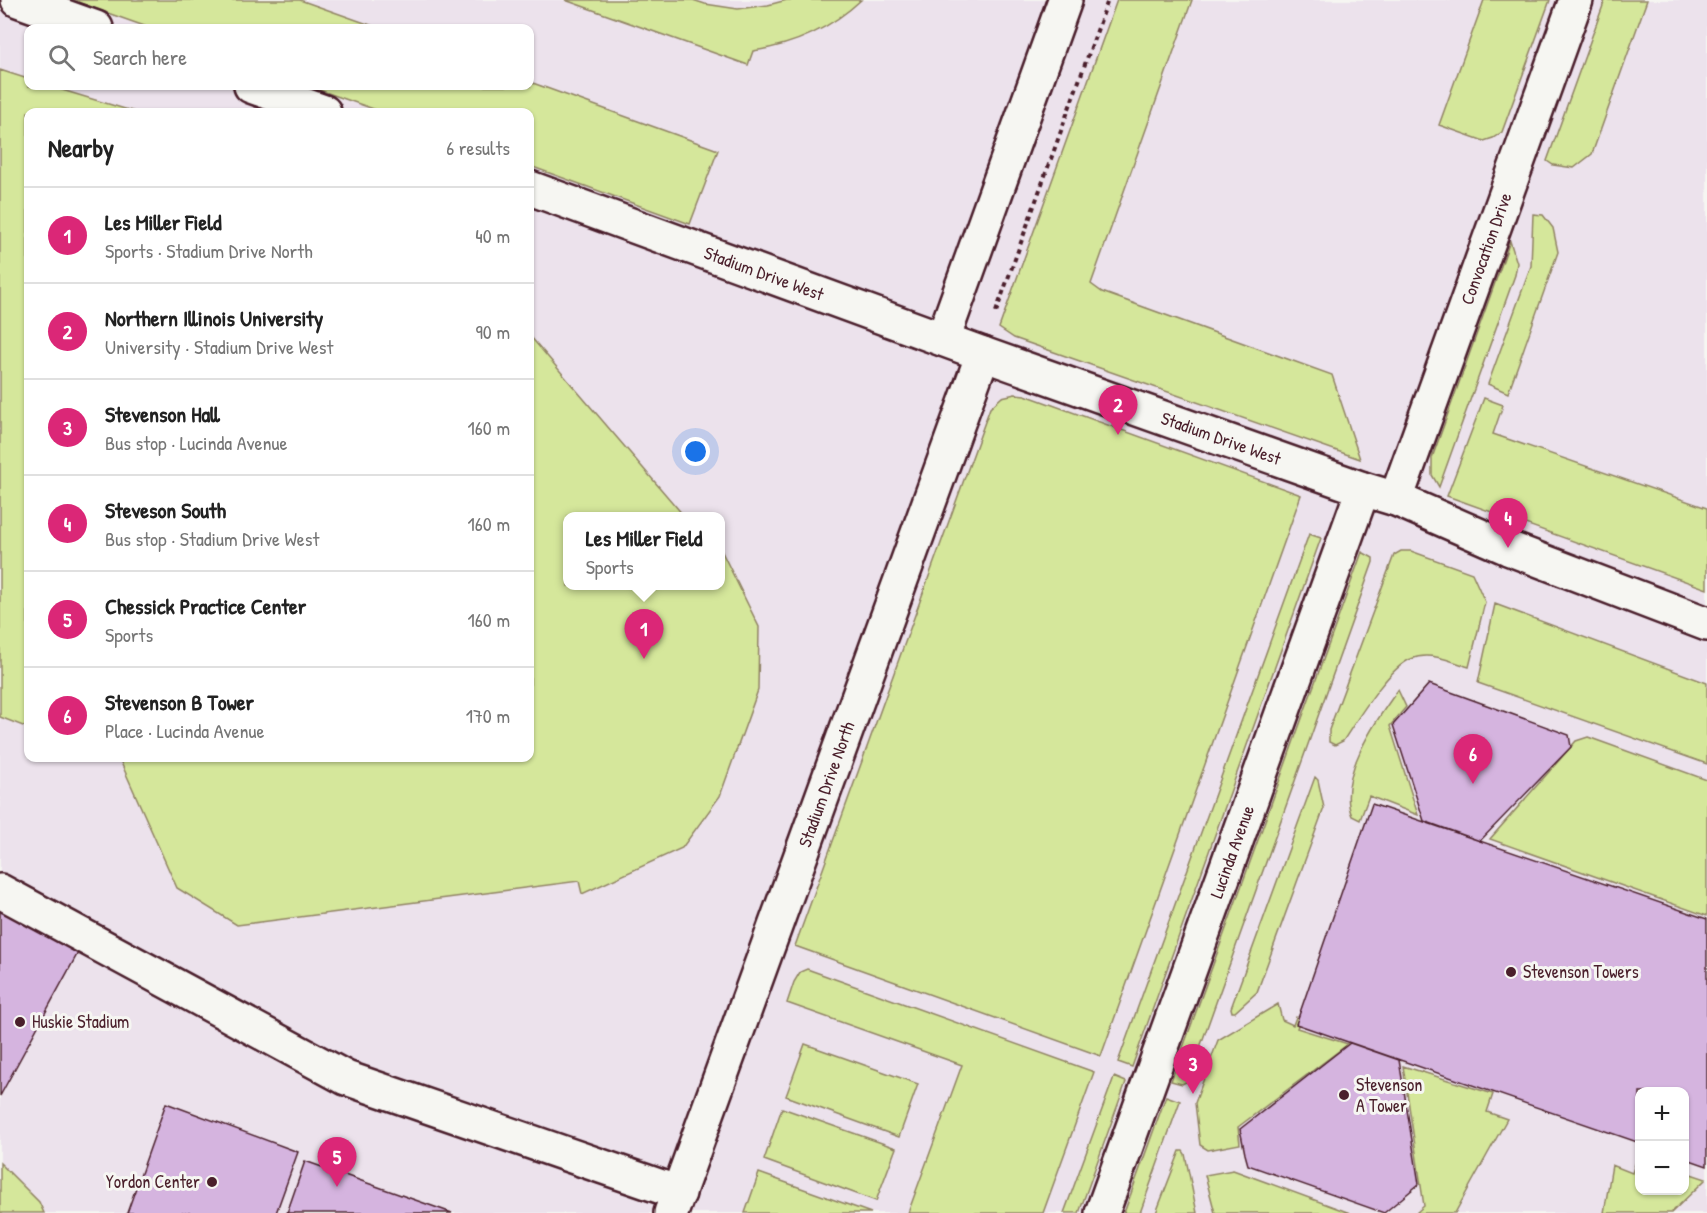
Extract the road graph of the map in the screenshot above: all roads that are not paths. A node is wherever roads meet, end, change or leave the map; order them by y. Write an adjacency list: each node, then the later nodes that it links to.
1 (18, 0): 4 (street)
2 (1065, 0): 8 (street)
3 (1576, 0): 11 (street, Convocation Drive)
4 (85, 24)
5 (262, 90): 6 (street)
6 (313, 108)
7 (534, 189): 8 (street, Stadium Drive West)
8 (943, 339): 9 (street, Stadium Drive West)
9 (982, 354): 10 (street, Stadium Drive West); 14 (street, Stadium Drive North)
10 (1363, 489): 11 (street, Stadium Drive West); 15 (street, Lucinda Avenue)
11 (1395, 499): 12 (street, Stadium Drive West)
12 (1707, 624)
13 (0, 891): 14 (street)
14 (675, 1203)
15 (1102, 1213)

